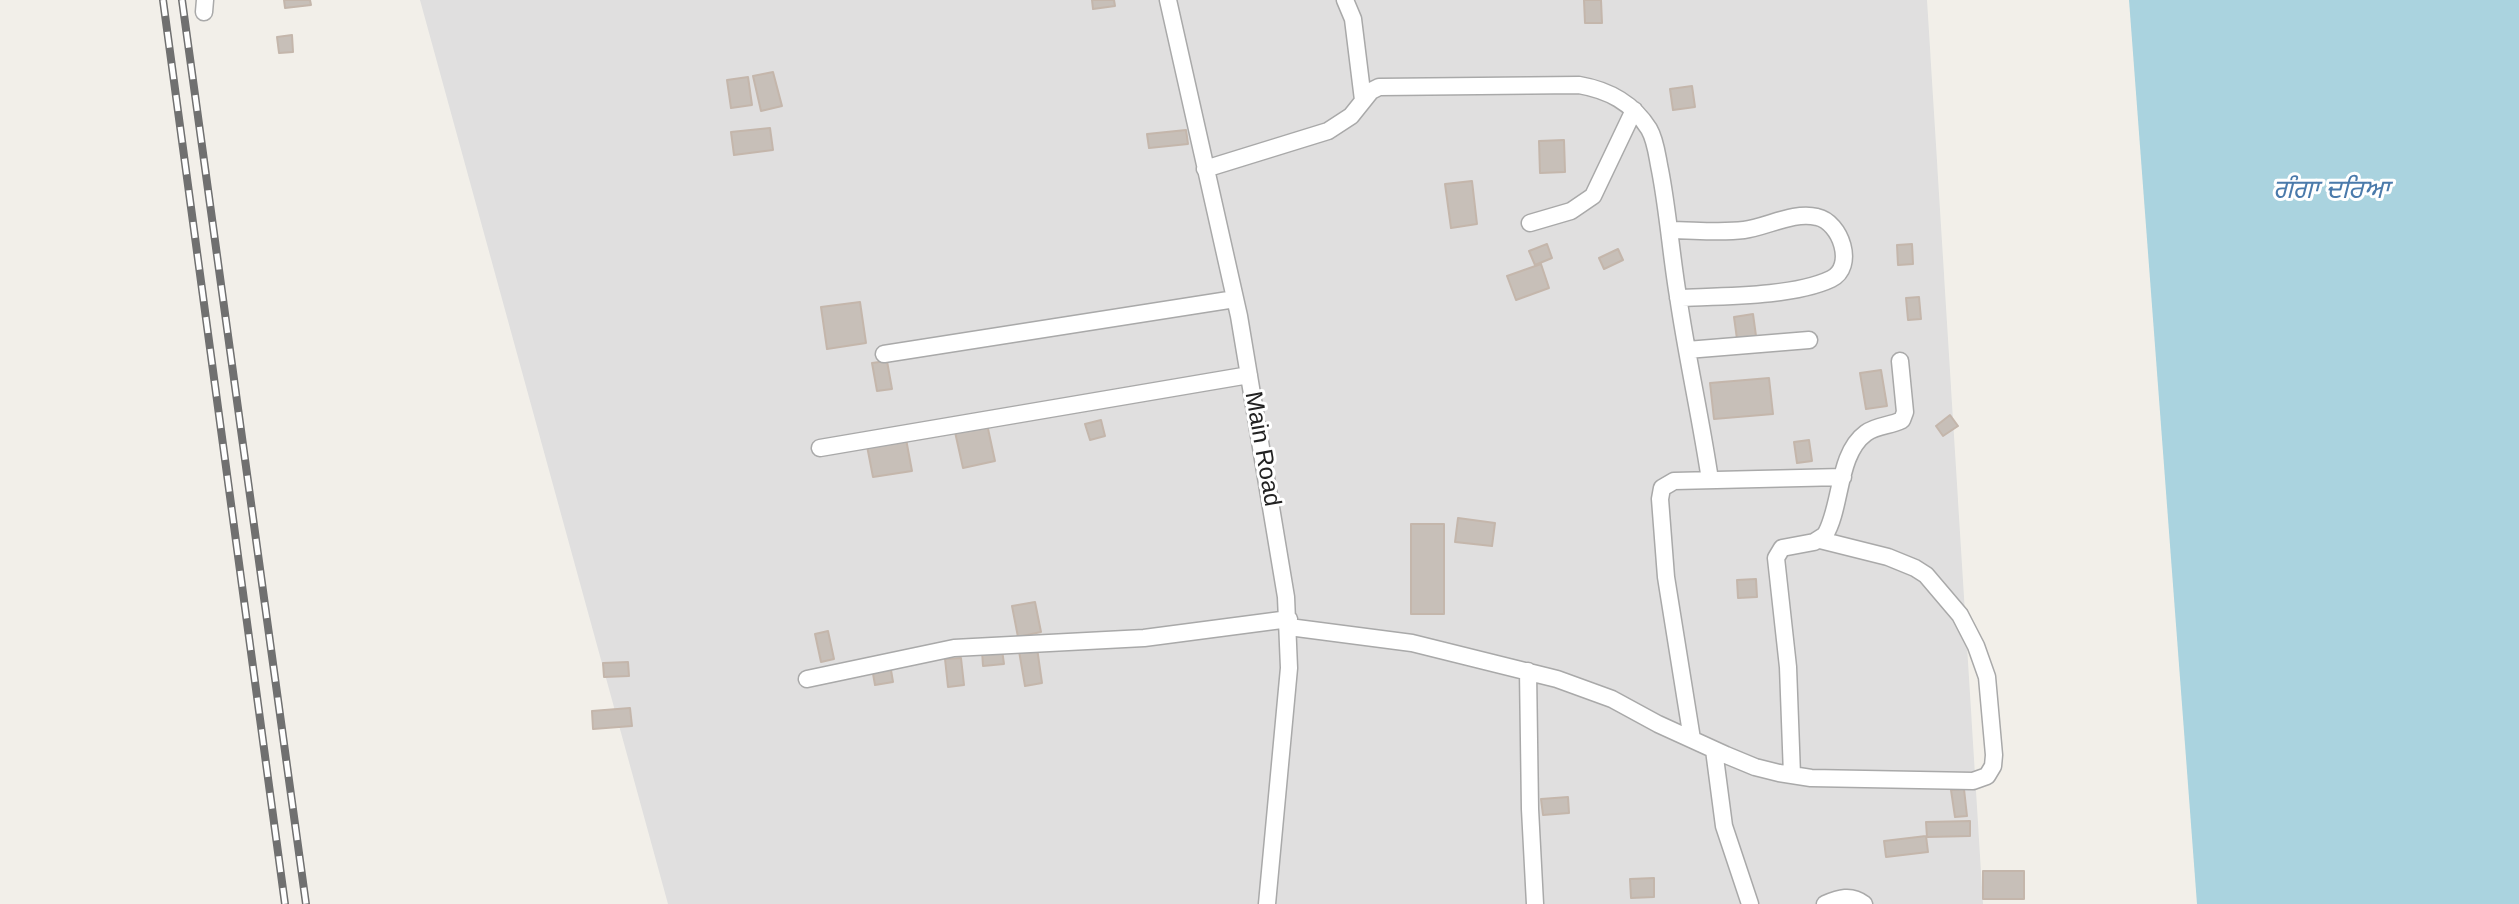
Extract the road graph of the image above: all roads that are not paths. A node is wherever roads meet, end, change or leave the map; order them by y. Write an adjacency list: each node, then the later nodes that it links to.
1 (1168, 0): 5 (street, Main Road)
2 (1345, 0): 3 (street)
3 (1363, 100): 4 (street); 5 (street)
4 (1634, 110): 6 (street); 7 (street)
5 (1205, 169): 9 (street, Main Road)
6 (1530, 223)
7 (1669, 230): 8 (street); 8 (street)
8 (1678, 298): 11 (street)
9 (1235, 299): 12 (street); 14 (street, Main Road)
10 (1809, 340): 11 (street)
11 (1687, 350): 17 (street)
12 (884, 354)
13 (1900, 361): 16 (street)
14 (1250, 375): 15 (street); 19 (street, Main Road)
15 (820, 448)
16 (1843, 477): 17 (street); 18 (street)
17 (1710, 480): 22 (street)
18 (1820, 540): 24 (street); 24 (street)
19 (1289, 623): 20 (street); 21 (street); 25 (street, Main Road)
20 (1528, 671): 22 (street); 26 (street)
21 (807, 679)
22 (1692, 739): 23 (street)
23 (1714, 750): 24 (street); 27 (street)
24 (1792, 775)
25 (1267, 904)
26 (1535, 904)
27 (1750, 904)
28 (1825, 904): 29 (street)
29 (1864, 904)

